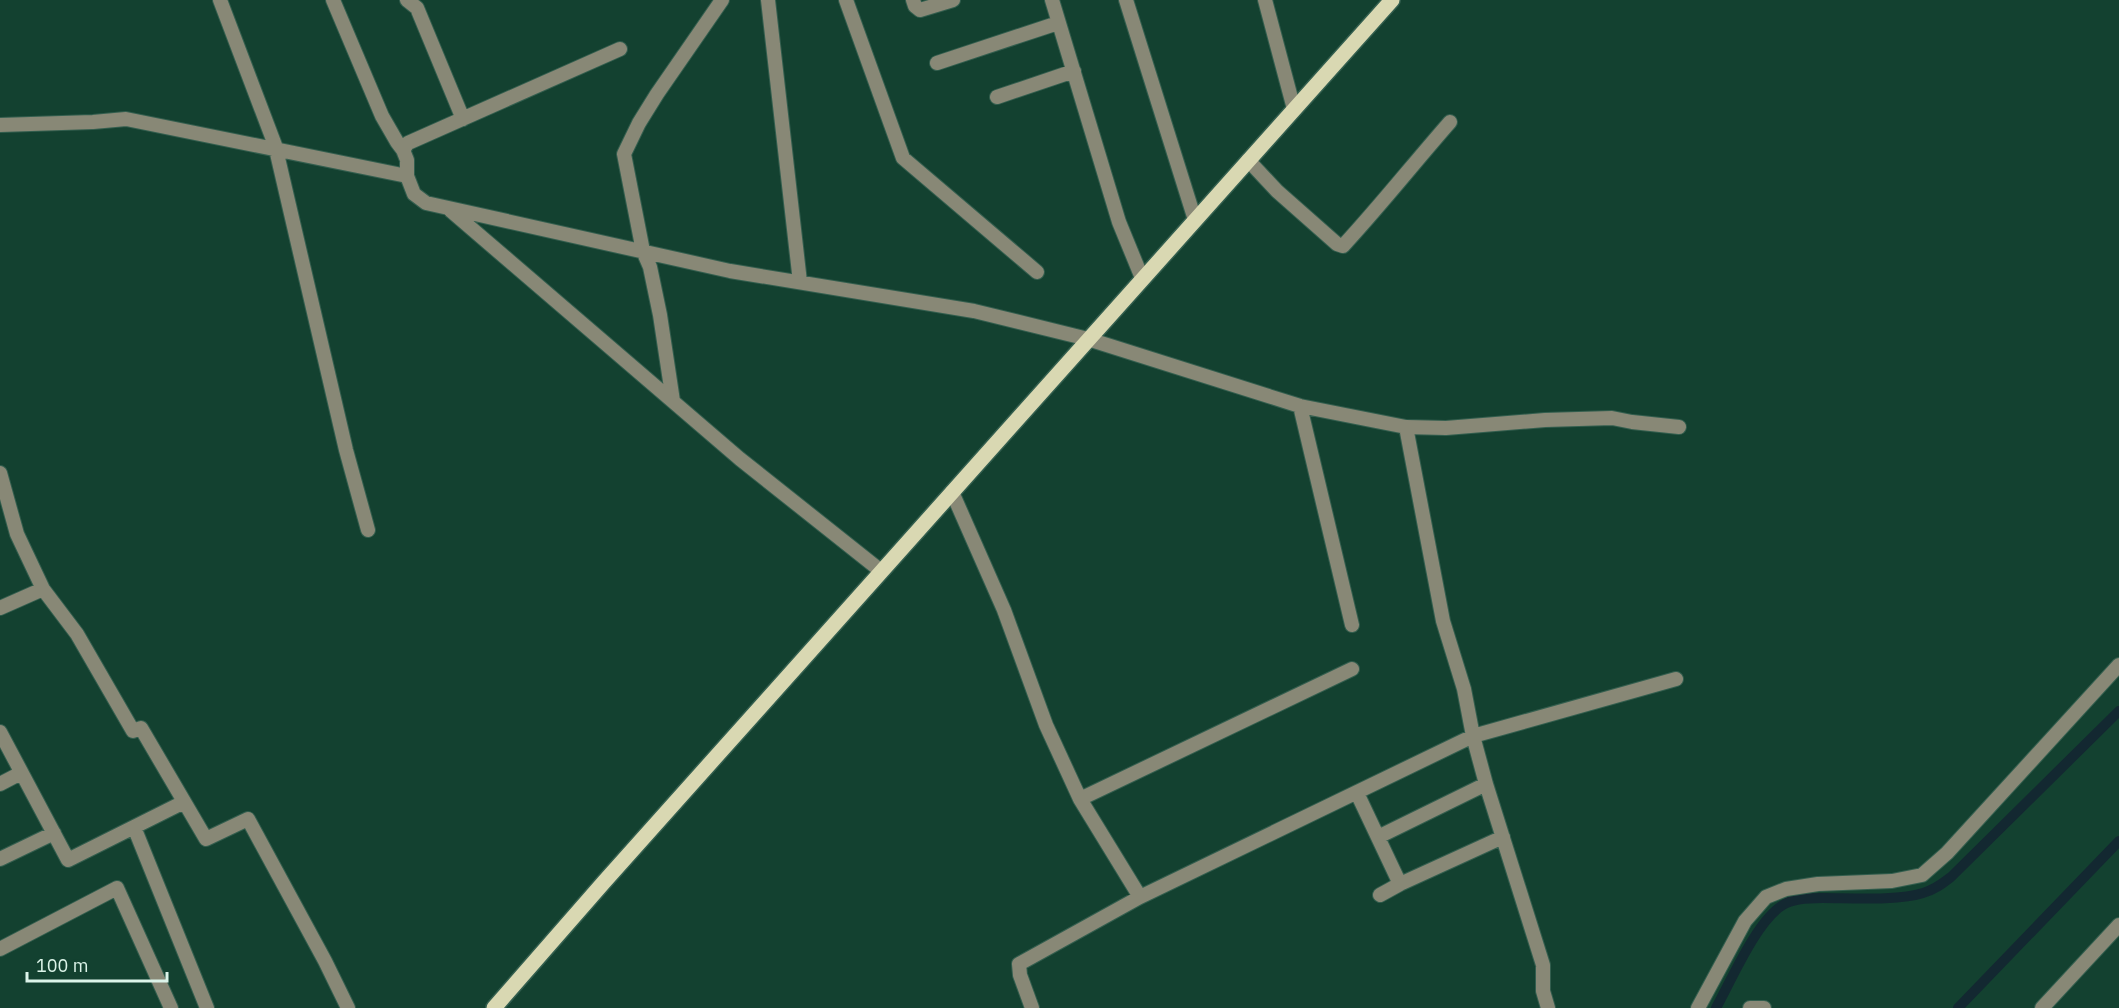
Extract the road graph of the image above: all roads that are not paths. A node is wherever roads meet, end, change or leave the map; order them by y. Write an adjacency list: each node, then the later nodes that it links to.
1 (220, 0): 22 (street)
2 (333, 0): 23 (street)
3 (407, 0): 19 (street)
4 (722, 0): 28 (street)
5 (768, 0): 31 (street)
6 (846, 0): 29 (street)
7 (914, 0): 8 (street)
8 (953, 0)
9 (1052, 0): 13 (street)
10 (1126, 0): 27 (street)
11 (1265, 0): 18 (street)
12 (1392, 0): 18 (main road)
13 (1058, 23): 15 (street); 16 (street)
14 (620, 49): 19 (street)
15 (937, 63)
16 (1074, 71): 17 (street); 30 (street)
17 (997, 97)
18 (1294, 109): 24 (main road)
19 (463, 119): 23 (street)
20 (1450, 122): 24 (street)
21 (0, 125): 22 (street)
22 (276, 149): 25 (street); 39 (street)
23 (403, 150): 25 (street)
24 (1248, 160): 27 (main road)
25 (407, 176): 26 (street)
26 (448, 208): 28 (street); 33 (street)
27 (1195, 220): 30 (main road)
28 (644, 251): 31 (street); 33 (street)
29 (1037, 272)
30 (1142, 278): 32 (main road)
31 (800, 282): 32 (street)
32 (1088, 339): 34 (street); 38 (main road)
33 (673, 401): 40 (street)
34 (1300, 406): 35 (street); 43 (street)
35 (1406, 427): 36 (street); 48 (street)
36 (1679, 427)
37 (0, 473): 41 (street)
38 (952, 492): 40 (main road); 53 (street)
39 (368, 530)
40 (881, 572): 68 (main road)
41 (43, 589): 42 (street); 54 (street)
42 (0, 608)
43 (1352, 625)
44 (2119, 665): 71 (street)
45 (1352, 669): 53 (street)
46 (1676, 680): 48 (street)
47 (0, 732): 49 (street)
48 (1473, 736): 51 (street); 52 (street)
49 (21, 772): 50 (street); 56 (street)
50 (0, 783)
51 (1486, 784): 57 (street); 58 (street)
52 (1357, 793): 57 (street); 62 (street)
53 (1080, 799): 62 (street)
54 (184, 802): 55 (street); 67 (street)
55 (134, 827): 56 (street); 66 (street)
56 (54, 833): 59 (street)
57 (1378, 837): 60 (street)
58 (1503, 837): 60 (street); 70 (street)
59 (0, 859)
60 (1400, 884): 61 (street)
61 (1380, 895)
62 (1140, 897): 69 (street)
63 (2119, 925): 72 (street)
64 (0, 949): 65 (street)
65 (171, 1008)
66 (207, 1008)
67 (348, 1008)
68 (494, 1008)
69 (1032, 1008)
70 (1548, 1008)
71 (1698, 1008)
72 (2042, 1008)

